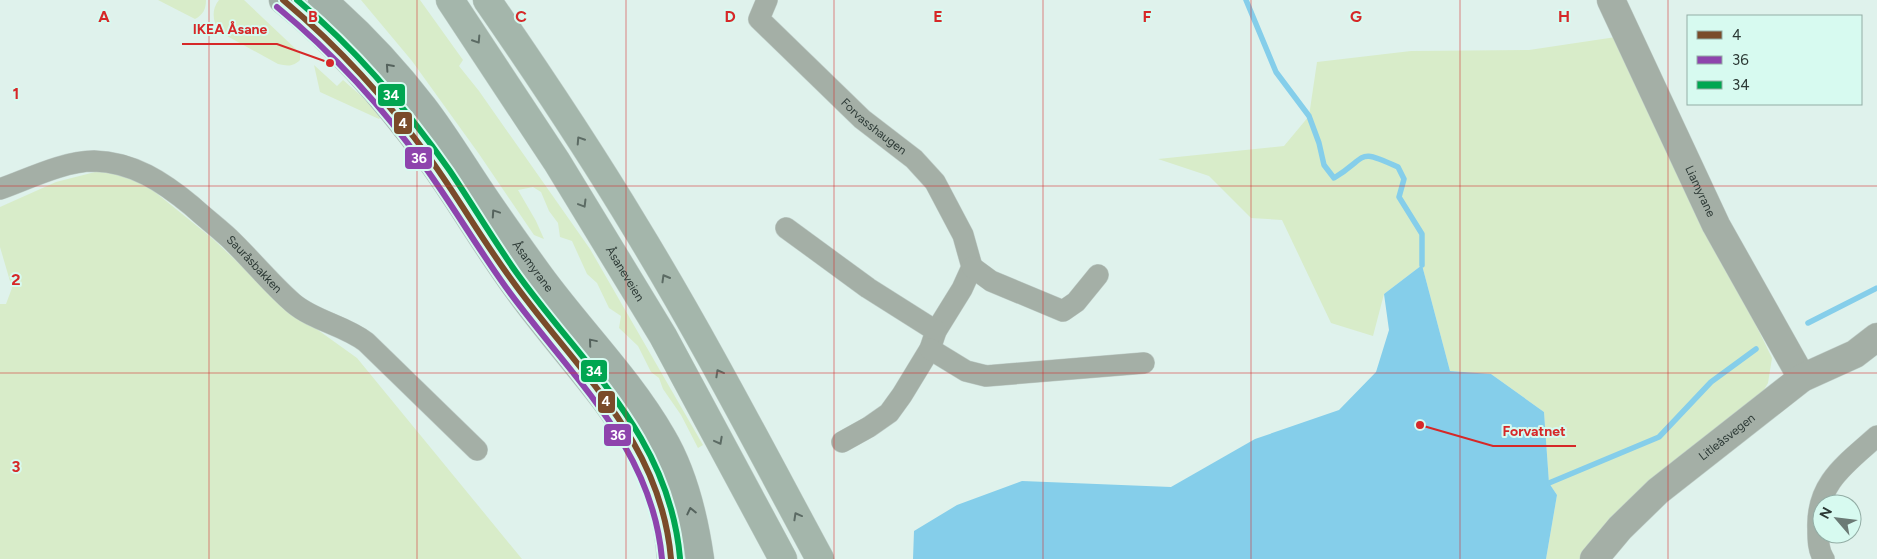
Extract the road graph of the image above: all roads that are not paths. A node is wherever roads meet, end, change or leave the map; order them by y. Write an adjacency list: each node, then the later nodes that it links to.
1 (283, 0): 19 (main road, Åsamyrane)
2 (322, 0): 20 (main road, Åsamyrane, one-way to 2)
3 (450, 0): 21 (highway, Åsaneveien, one-way to 21)
4 (487, 0): 22 (highway, one-way to 4)
5 (767, 0): 9 (street, Forvasshaugen)
6 (1611, 0): 14 (street, Liamyrane)
7 (0, 189): 17 (street, Sauråsbakken)
8 (786, 228): 12 (street)
9 (972, 267): 10 (street); 12 (street)
10 (1098, 275)
11 (1877, 338): 14 (street, Litleåsvegen)
12 (933, 340): 13 (street); 16 (street)
13 (1144, 363)
14 (1802, 378): 23 (street, Litleåsvegen)
15 (1877, 436): 18 (street)
16 (842, 442)
17 (477, 450)
18 (1819, 557)
19 (672, 559)
20 (700, 559)
21 (783, 559)
22 (820, 559)
23 (1594, 559)

